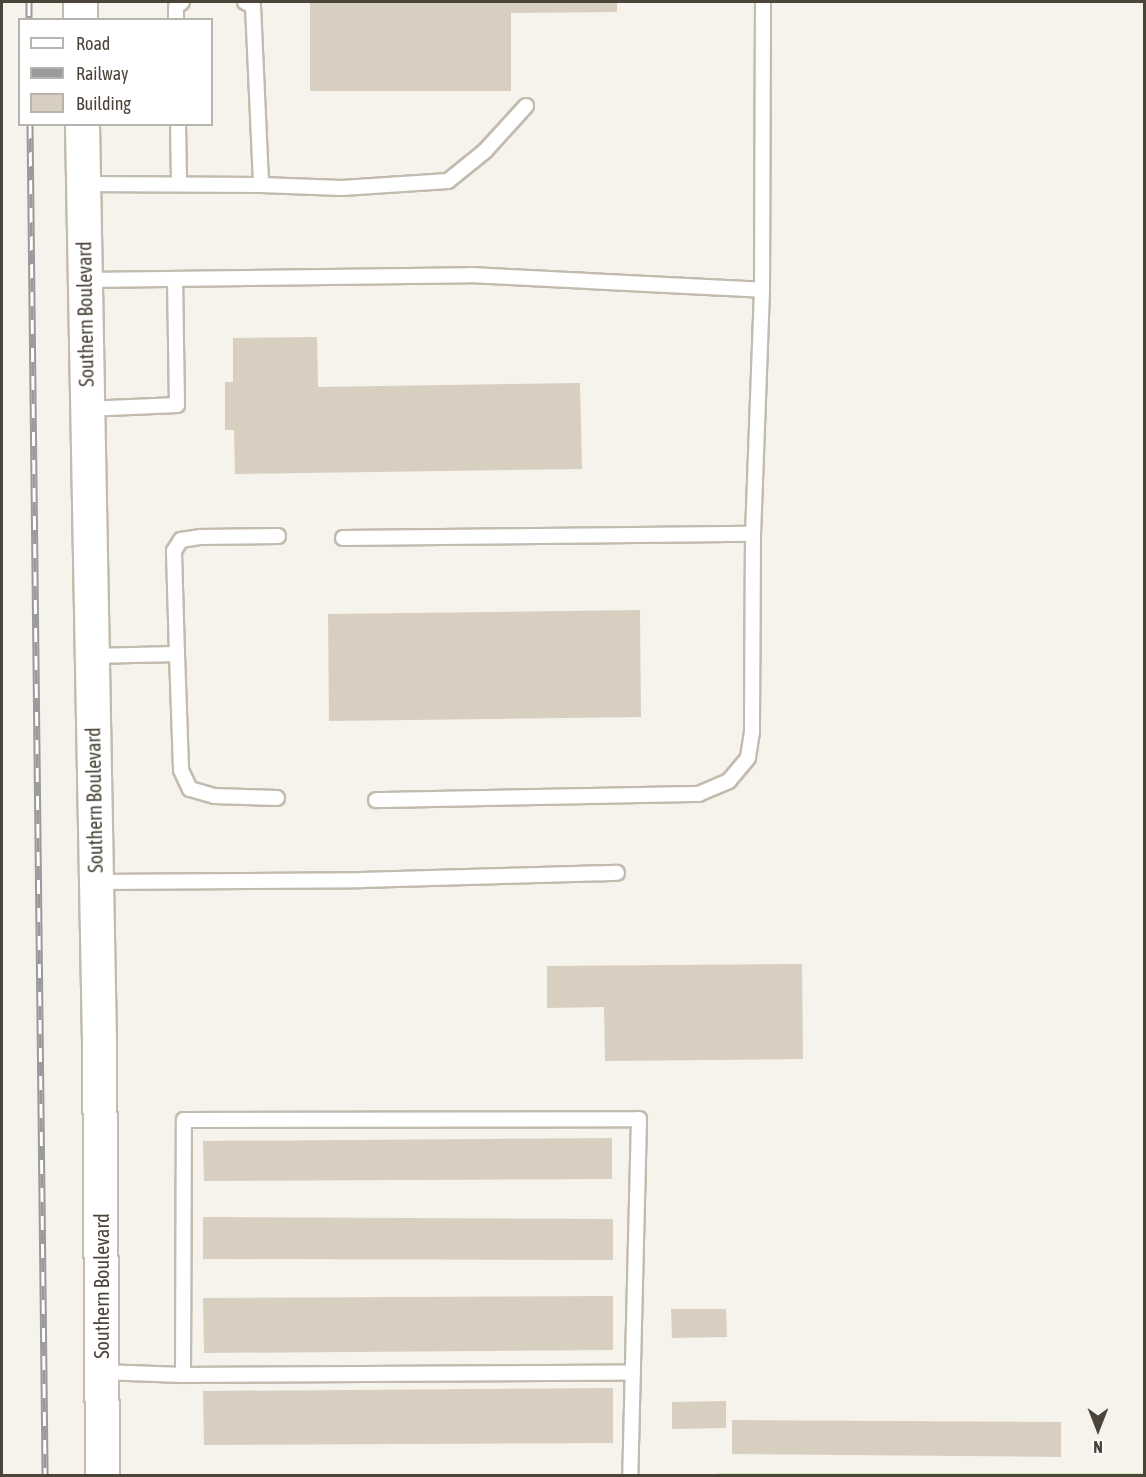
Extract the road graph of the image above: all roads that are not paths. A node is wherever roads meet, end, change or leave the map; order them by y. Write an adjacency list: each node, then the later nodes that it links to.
1 (80, 2): 5 (street)
2 (182, 2): 6 (lane)
3 (245, 2): 12 (lane)
4 (763, 2): 15 (lane)
5 (80, 18)
6 (176, 18)
7 (526, 106): 12 (lane)
8 (82, 126): 10 (street, Southern Boulevard)
9 (178, 126): 11 (lane)
10 (82, 184): 11 (lane); 14 (street, Southern Boulevard)
11 (179, 184): 12 (lane)
12 (261, 185)
13 (175, 279): 14 (lane); 15 (lane); 16 (lane)
14 (85, 280): 16 (street, Southern Boulevard)
15 (762, 290): 17 (lane)
16 (86, 409): 21 (street, Southern Boulevard)
17 (753, 534): 19 (lane); 23 (lane)
18 (278, 536): 20 (lane)
19 (343, 538)
20 (177, 654): 21 (lane); 22 (lane)
21 (91, 656): 25 (street, Southern Boulevard)
22 (277, 798)
23 (376, 800)
24 (616, 873): 25 (lane)
25 (96, 882): 26 (street, Southern Boulevard)
26 (102, 1372): 28 (lane); 29 (street, Southern Boulevard)
27 (633, 1373): 28 (lane); 28 (lane); 30 (lane)
28 (183, 1375)
29 (102, 1476)
30 (630, 1476)

